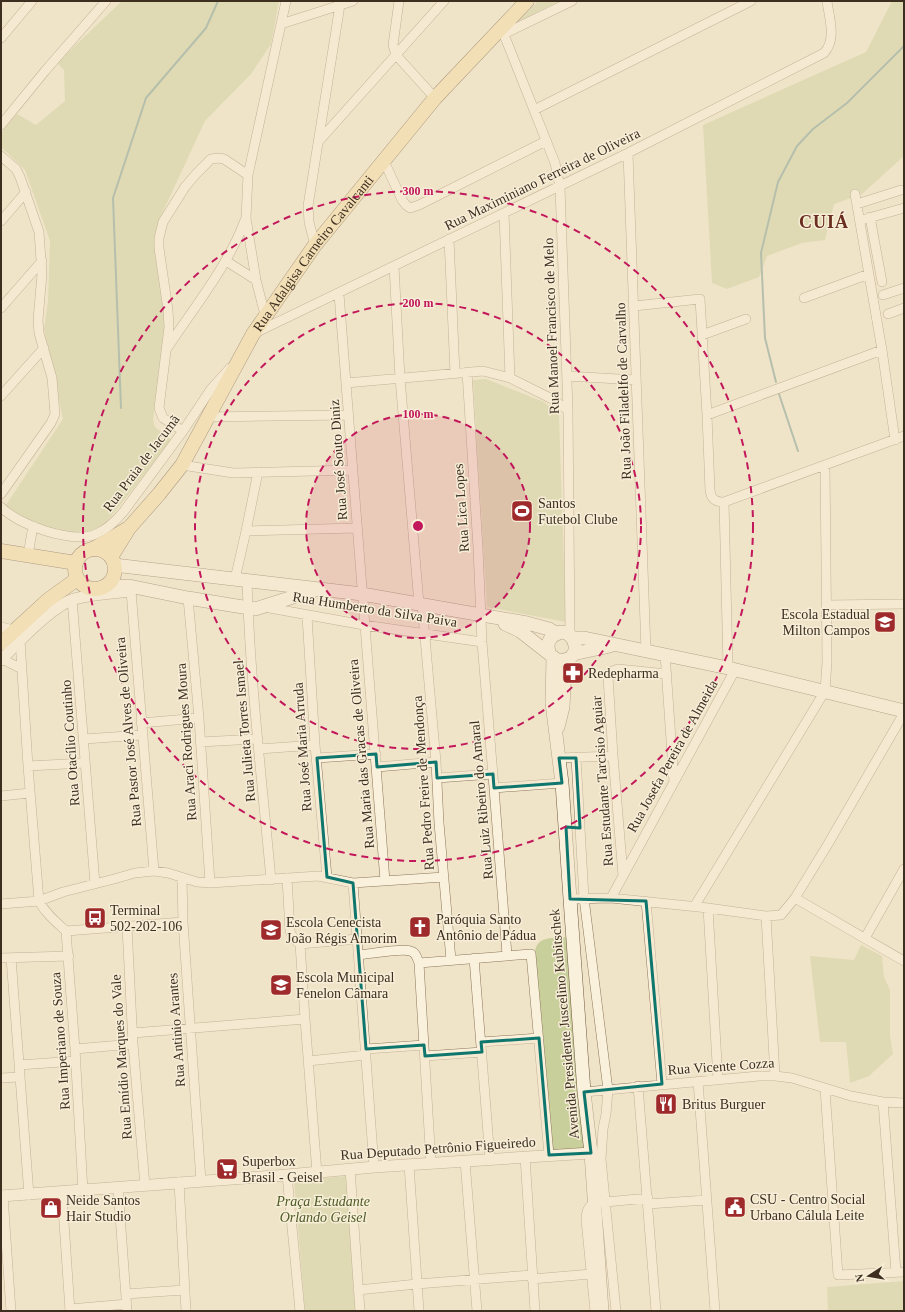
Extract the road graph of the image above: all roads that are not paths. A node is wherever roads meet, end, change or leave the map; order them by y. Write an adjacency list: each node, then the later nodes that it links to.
1 (106, 1): 18 (street)
2 (286, 1): 12 (street)
3 (354, 1): 11 (street)
4 (399, 1): 15 (street)
5 (444, 1): 15 (street)
6 (572, 1): 13 (street)
7 (751, 1): 17 (street)
8 (827, 1): 21 (street, Rua Maximiniano Ferreira de Oliveira)
9 (29, 2): 14 (street)
10 (523, 2): 13 (main road, Rua Adalgisa Carneiro Cavalcanti)
11 (340, 5): 12 (street); 20 (street)
12 (281, 24): 24 (street)
13 (503, 30): 16 (main road, Rua Adalgisa Carneiro Cavalcanti); 17 (street, Rua Manoel Francisco de Melo)
14 (1, 38)
15 (396, 55): 16 (street); 20 (street)
16 (435, 98): 23 (main road, Rua Adalgisa Carneiro Cavalcanti)
17 (534, 110): 19 (street, Rua Manoel Francisco de Melo)
18 (2, 120)
19 (546, 141): 23 (street); 25 (street, Rua Manoel Francisco de Melo)
20 (318, 142): 37 (street)
21 (628, 153): 25 (street, Rua Maximiniano Ferreira de Oliveira); 48 (street, Rua João Filadelfo de Carvalho)
22 (1, 156): 27 (street)
23 (384, 161): 37 (main road, Rua Adalgisa Carneiro Cavalcanti)
24 (248, 175): 32 (street); 56 (street)
25 (560, 187): 31 (street, Rua Maximiniano Ferreira de Oliveira); 62 (street, Rua Manoel Francisco de Melo)
26 (900, 190): 29 (street)
27 (26, 192): 34 (street); 39 (street)
28 (855, 194): 29 (street)
29 (856, 204): 35 (street)
30 (904, 208): 33 (street)
31 (504, 213): 36 (street, Rua Maximiniano Ferreira de Oliveira); 64 (street)
32 (246, 218): 38 (street); 42 (street)
33 (870, 218): 35 (street); 43 (street)
34 (1, 220)
35 (860, 220): 41 (street)
36 (449, 239): 40 (street, Rua Maximiniano Ferreira de Oliveira); 61 (street)
37 (315, 245): 52 (main road, Rua Adalgisa Carneiro Cavalcanti)
38 (226, 260): 42 (street); 56 (street)
39 (42, 261): 49 (street); 57 (street)
40 (394, 266): 45 (street, Rua Maximiniano Ferreira de Oliveira); 63 (street, Rua Pedro Freire de Mendonça)
41 (869, 274): 47 (street); 58 (street)
42 (256, 280): 52 (street)
43 (882, 282)
44 (904, 288): 46 (street)
45 (340, 294): 54 (street, Rua Maximiniano Ferreira de Oliveira); 66 (street, Rua José Souto Diniz)
46 (883, 295)
47 (804, 298)
48 (634, 306): 55 (street); 65 (street, Rua João Filadelfo de Carvalho)
49 (1, 308)
50 (904, 308): 51 (street)
51 (888, 314)
52 (265, 315): 54 (main road, Rua Adalgisa Carneiro Cavalcanti)
53 (746, 319): 55 (street)
54 (253, 334): 59 (main road, Rua Adalgisa Carneiro Cavalcanti)
55 (702, 335): 70 (street)
56 (168, 347): 72 (street)
57 (44, 348): 67 (street); 79 (street)
58 (882, 350): 70 (street); 74 (street)
59 (237, 362): 71 (main road, Rua Adalgisa Carneiro Cavalcanti); 72 (street, Rua Praia de Jacumã)
60 (467, 372): 61 (street); 64 (street); 106 (street, Rua Lica Lopes)
61 (455, 373): 63 (street)
62 (567, 376): 65 (street); 68 (street, Rua Manoel Francisco de Melo)
63 (400, 378): 66 (street); 100 (street, Rua Pedro Freire de Mendonça)
64 (510, 378): 68 (street)
65 (636, 380): 115 (street, Rua João Filadelfo de Carvalho)
66 (346, 383): 69 (street, Rua José Souto Diniz)
67 (1, 396)
68 (568, 410): 111 (street, Rua Manoel Francisco de Melo)
69 (348, 415): 71 (street); 77 (street, Rua José Souto Diniz)
70 (707, 415): 80 (street)
71 (207, 417): 76 (main road, Rua Adalgisa Carneiro Cavalcanti)
72 (183, 431): 82 (street, Rua Praia de Jacumã)
73 (904, 436): 74 (street)
74 (895, 440): 75 (street)
75 (825, 464): 80 (street); 102 (street)
76 (182, 465): 78 (street); 83 (main road, Rua Adalgisa Carneiro Cavalcanti)
77 (353, 470): 78 (street); 84 (street, Rua José Souto Diniz)
78 (258, 472): 85 (street, Rua Julieta Torres Ismael)
79 (1, 494)
80 (724, 502): 121 (street)
81 (1, 507): 82 (street, Rua Praia de Jacumã)
82 (33, 526): 88 (street)
83 (129, 528): 86 (main road, Rua Adalgisa Carneiro Cavalcanti); 89 (main road, Rua Adalgisa Carneiro Cavalcanti)
84 (357, 528): 85 (street); 97 (street, Rua José Souto Diniz)
85 (246, 531): 92 (street, Rua Julieta Torres Ismael)
86 (93, 549): 89 (main road); 90 (main road)
87 (1, 550): 88 (main road)
88 (28, 555): 90 (main road)
89 (112, 561): 92 (main road); 93 (main road)
90 (76, 563): 91 (main road)
91 (77, 579): 93 (main road); 108 (main road)
92 (241, 580): 95 (main road); 104 (street, Rua Julieta Torres Ismael)
93 (102, 587): 94 (main road)
94 (146, 588): 96 (street); 98 (main road)
95 (318, 589): 97 (main road); 103 (main road)
96 (131, 591): 99 (street); 126 (street, Rua Pastor José Alves de Oliveira)
97 (362, 594): 100 (main road); 107 (street, Rua José Souto Diniz)
98 (188, 598): 104 (main road); 125 (street, Rua Araci Rodrigues Moura)
99 (72, 599): 108 (street); 129 (street, Rua Otacílio Coutinho)
100 (421, 604): 106 (main road); 109 (street, Rua Pedro Freire de Mendonça)
101 (904, 604): 102 (street)
102 (826, 605): 123 (street)
103 (263, 607): 104 (main road); 105 (street, Rua Humberto da Silva Paiva)
104 (248, 609): 130 (street, Rua Julieta Torres Ismael)
105 (307, 616): 107 (street, Rua Humberto da Silva Paiva); 132 (street, Rua José Maria Arruda)
106 (486, 616): 110 (main road); 113 (street, Rua Lica Lopes); 117 (main road)
107 (364, 625): 109 (street, Rua Humberto da Silva Paiva); 134 (street, Rua Maria das Gracas de Oliveira)
108 (12, 632): 112 (main road); 119 (street); 120 (street)
109 (425, 633): 113 (street, Rua Humberto da Silva Paiva); 139 (street, Rua Pedro Freire de Mendonça)
110 (557, 634): 111 (main road); 117 (main road)
111 (571, 637): 114 (main road); 118 (main road)
112 (1, 642)
113 (482, 642): 143 (street, Rua Luiz Ribeiro do Amaral)
114 (614, 645): 115 (main road); 118 (main road)
115 (646, 651): 116 (main road)
116 (665, 654): 121 (main road); 122 (street)
117 (551, 655): 118 (main road); 127 (main road, Avenida Presidente Juscelino Kubitschek)
118 (570, 657): 127 (main road)
119 (1, 659): 120 (street)
120 (22, 669): 141 (street)
121 (732, 669): 123 (main road); 145 (street, Rua Josefa Pereira de Almeida)
122 (667, 674): 135 (street, Rua Estudante Tarcisio Aguiar); 145 (street)
123 (825, 691): 124 (main road); 171 (street)
124 (904, 712): 166 (street)
125 (198, 718): 126 (street); 131 (street, Rua Araci Rodrigues Moura)
126 (141, 723): 128 (street, Rua Pastor José Alves de Oliveira)
127 (556, 734): 137 (main road, Avenida Presidente Juscelino Kubitschek)
128 (142, 735): 129 (street); 153 (street, Rua Pastor José Alves de Oliveira)
129 (84, 739): 140 (street, Rua Otacílio Coutinho)
130 (258, 739): 131 (street); 133 (street, Rua Julieta Torres Ismael)
131 (200, 742): 161 (street, Rua Araci Rodrigues Moura)
132 (316, 745): 133 (street); 136 (street, Rua José Maria Arruda)
133 (259, 749): 159 (street, Rua Julieta Torres Ismael)
134 (376, 754): 136 (street); 142 (street, Rua Maria das Gracas de Oliveira)
135 (613, 756): 138 (street); 154 (street, Rua Estudante Tarcisio Aguiar)
136 (317, 758): 155 (street, Rua José Maria Arruda)
137 (560, 758): 138 (street); 146 (main road, Avenida Presidente Juscelino Kubitschek)
138 (576, 758): 151 (street)
139 (436, 762): 142 (street); 144 (street, Rua Pedro Freire de Mendonça)
140 (85, 763): 141 (street); 163 (street, Rua Otacílio Coutinho)
141 (28, 766): 148 (street)
142 (377, 767): 160 (street, Rua Maria das Gracas de Oliveira)
143 (493, 774): 144 (street); 147 (street, Rua Luiz Ribeiro do Amaral)
144 (437, 778): 156 (street, Rua Pedro Freire de Mendonça)
145 (674, 782): 154 (street, Rua Josefa Pereira de Almeida)
146 (562, 783): 147 (street); 150 (main road, Avenida Presidente Juscelino Kubitschek)
147 (494, 788): 181 (street, Rua Luiz Ribeiro do Amaral)
148 (30, 793): 149 (street); 168 (street)
149 (1, 796)
150 (566, 828): 151 (street); 167 (main road, Avenida Presidente Juscelino Kubitschek)
151 (580, 828): 164 (street)
152 (904, 869): 177 (street)
153 (154, 871): 157 (street); 163 (street)
154 (623, 875): 165 (street, Rua Josefa Pereira de Almeida)
155 (327, 877): 158 (street); 162 (street)
156 (444, 877): 160 (street); 186 (street, Rua Pedro Freire de Mendonça)
157 (182, 878): 161 (street); 174 (street, Rua Antinio Arantes)
158 (287, 878): 159 (street); 179 (street)
159 (271, 880): 161 (street)
160 (385, 880): 162 (street)
161 (210, 883)
162 (353, 883): 178 (street)
163 (95, 884): 168 (street)
164 (584, 898): 165 (street); 167 (street); 211 (street)
165 (610, 898): 169 (street)
166 (795, 898): 173 (street); 177 (street)
167 (570, 899): 212 (main road, Avenida Presidente Juscelino Kubitschek)
168 (39, 901): 170 (street); 176 (street)
169 (646, 901): 171 (street); 208 (street)
170 (1, 904)
171 (694, 907): 172 (street)
172 (708, 908): 173 (street); 206 (street)
173 (766, 916): 203 (street)
174 (183, 922): 175 (street); 190 (street, Rua Antinio Arantes)
175 (126, 927): 176 (street); 191 (street, Rua Emídio Marques do Vale)
176 (66, 931): 182 (street, Rua Imperiano de Souza)
177 (866, 938): 187 (street)
178 (358, 939): 179 (street); 180 (street)
179 (300, 944): 189 (street)
180 (359, 955): 188 (street); 197 (street)
181 (507, 955): 185 (street); 192 (street)
182 (69, 956): 184 (street); 196 (street, Rua Imperiano de Souza)
183 (1, 958): 184 (street)
184 (11, 958): 202 (street)
185 (474, 958): 186 (street); 193 (street)
186 (451, 960): 188 (street)
187 (904, 960)
188 (419, 963): 195 (street)
189 (304, 1019): 190 (street); 201 (street)
190 (190, 1028): 191 (street); 226 (street, Rua Antinio Arantes)
191 (133, 1033): 194 (street, Rua Emídio Marques do Vale)
192 (539, 1038): 193 (street); 216 (street)
193 (481, 1042): 198 (street)
194 (133, 1044): 196 (street); 228 (street, Rua Emídio Marques do Vale)
195 (424, 1045): 197 (street); 199 (street)
196 (75, 1049): 200 (street, Rua Imperiano de Souza)
197 (366, 1052): 201 (street); 222 (street)
198 (482, 1052): 199 (street); 218 (street)
199 (425, 1056): 220 (street)
200 (76, 1061): 202 (street); 230 (street, Rua Imperiano de Souza)
201 (308, 1061): 224 (street)
202 (19, 1064): 204 (street)
203 (775, 1076): 206 (street, Rua Vicente Cozza); 210 (street, Rua Vicente Cozza)
204 (19, 1077): 205 (street); 232 (street)
205 (1, 1078)
206 (718, 1080): 207 (street, Rua Vicente Cozza)
207 (698, 1081): 208 (street, Rua Vicente Cozza); 234 (street)
208 (662, 1084): 209 (street, Rua Vicente Cozza)
209 (638, 1086): 211 (street, Rua Vicente Cozza); 235 (street)
210 (825, 1089): 213 (street, Rua Vicente Cozza); 237 (street)
211 (608, 1090): 212 (street, Rua Vicente Cozza); 236 (street)
212 (584, 1092): 215 (main road, Avenida Presidente Juscelino Kubitschek)
213 (884, 1102): 214 (street, Rua Vicente Cozza); 237 (street)
214 (904, 1103)
215 (591, 1153): 216 (street, Rua Deputado Petrônio Figueiredo); 236 (main road, Avenida Presidente Juscelino Kubitschek)
216 (550, 1154): 217 (street, Rua Deputado Petrônio Figueiredo)
217 (525, 1156): 218 (street, Rua Deputado Petrônio Figueiredo); 239 (street)
218 (490, 1159): 219 (street, Rua Deputado Petrônio Figueiredo)
219 (465, 1161): 220 (street, Rua Deputado Petrônio Figueiredo); 241 (street)
220 (432, 1164): 221 (street, Rua Deputado Petrônio Figueiredo)
221 (409, 1165): 222 (street, Rua Deputado Petrônio Figueiredo); 242 (street)
222 (374, 1167): 223 (street, Rua Deputado Petrônio Figueiredo)
223 (350, 1169): 224 (street, Rua Deputado Petrônio Figueiredo); 244 (street)
224 (317, 1173): 225 (street, Rua Deputado Petrônio Figueiredo)
225 (287, 1175): 226 (street, Rua Deputado Petrônio Figueiredo); 250 (street)
226 (201, 1181): 227 (street, Rua Deputado Petrônio Figueiredo)
227 (179, 1182): 228 (street, Rua Deputado Petrônio Figueiredo); 243 (street)
228 (145, 1186): 229 (street, Rua Deputado Petrônio Figueiredo)
229 (118, 1188): 230 (street, Rua Deputado Petrônio Figueiredo); 245 (street)
230 (83, 1191): 231 (street, Rua Deputado Petrônio Figueiredo)
231 (62, 1193): 232 (street, Rua Deputado Petrônio Figueiredo); 247 (street)
232 (29, 1195): 233 (street, Rua Deputado Petrônio Figueiredo)
233 (2, 1196): 248 (street)
234 (706, 1200): 235 (street); 259 (street)
235 (648, 1201): 236 (street); 258 (street)
236 (600, 1202): 238 (main road, Avenida Presidente Juscelino Kubitschek); 240 (street)
237 (900, 1272)
238 (595, 1276): 239 (street); 240 (street); 255 (street); 256 (main road, Avenida Presidente Juscelino Kubitschek)
239 (532, 1277): 241 (street); 254 (street)
240 (613, 1278): 257 (street)
241 (474, 1279): 242 (street); 253 (street)
242 (417, 1284): 244 (street); 252 (street)
243 (184, 1290): 245 (street); 249 (street)
244 (358, 1290): 251 (street)
245 (126, 1294): 246 (street)
246 (127, 1308): 247 (street)
247 (70, 1310)
248 (11, 1311)
249 (186, 1311)
250 (300, 1311)
251 (360, 1311)
252 (419, 1311)
253 (477, 1311)
254 (535, 1311)
255 (595, 1311)
256 (602, 1311)
257 (616, 1311)
258 (656, 1311)
259 (715, 1311)

